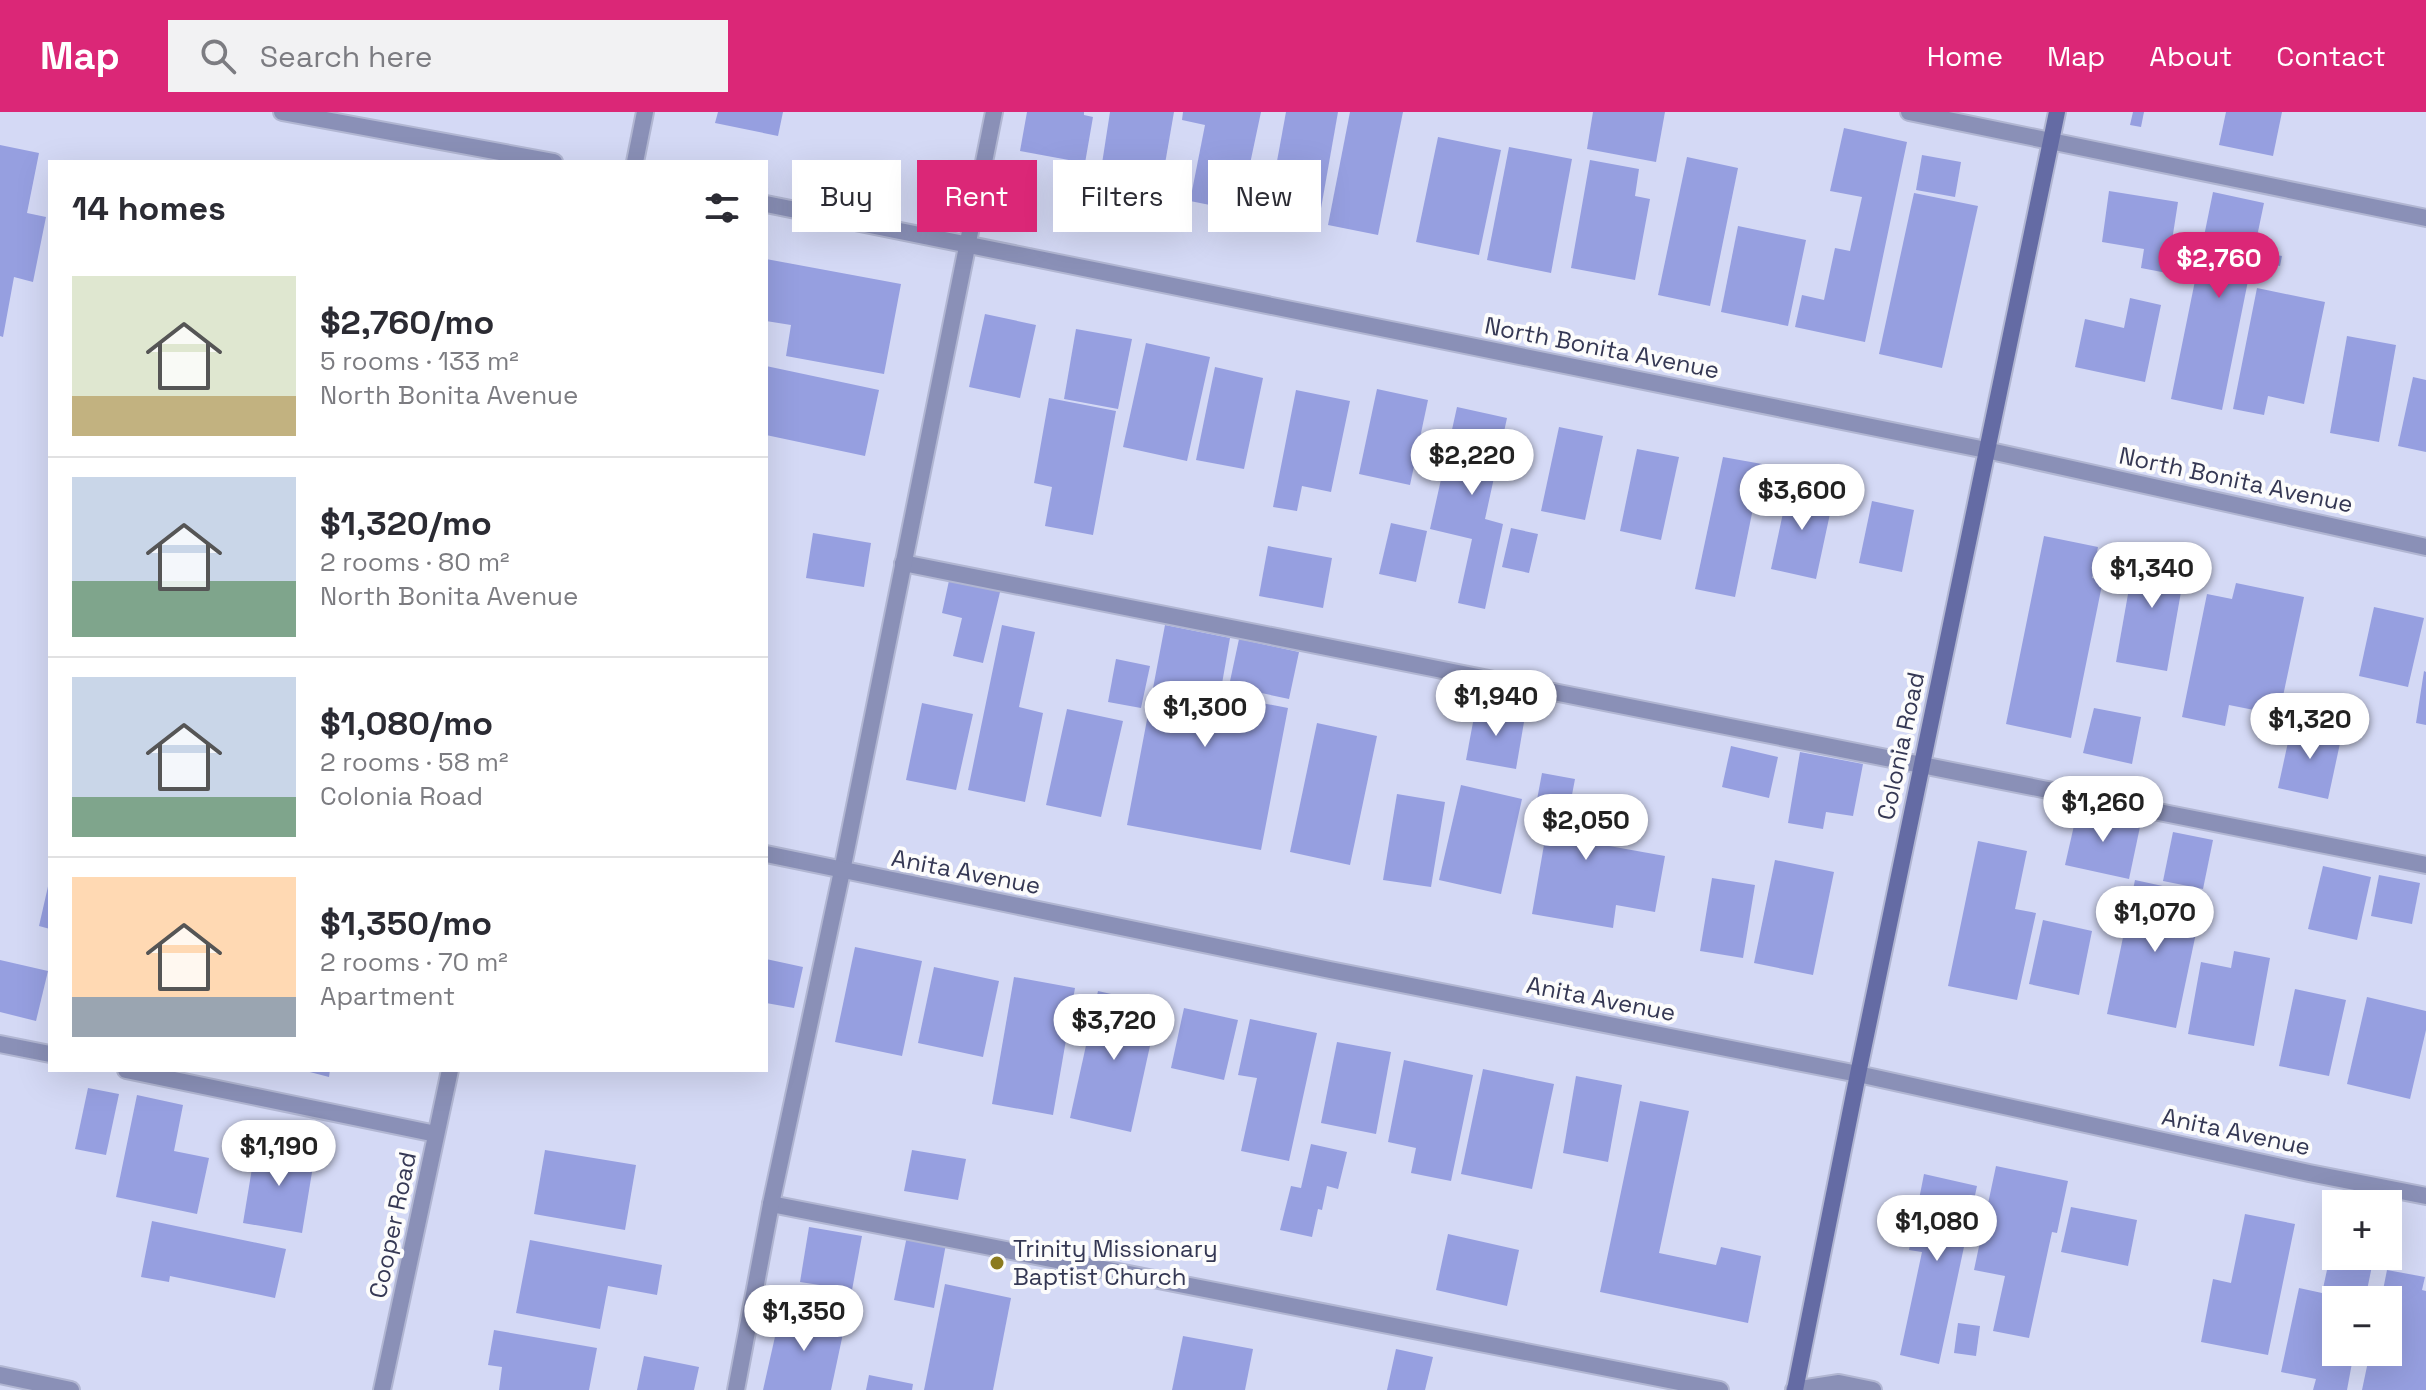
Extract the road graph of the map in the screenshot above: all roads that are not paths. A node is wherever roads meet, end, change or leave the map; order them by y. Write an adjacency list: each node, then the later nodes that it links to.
1 (282, 112): 6 (street)
2 (645, 112): 9 (street)
3 (994, 112): 12 (street)
4 (1909, 112): 7 (street)
5 (2057, 112): 7 (street, Colonia Road)
6 (314, 116): 8 (street)
7 (2051, 141): 11 (street); 13 (street, Colonia Road)
8 (544, 160)
9 (635, 160)
10 (768, 204): 12 (street, North Bonita Avenue)
11 (2426, 218)
12 (966, 245): 13 (street, North Bonita Avenue); 15 (street)
13 (1986, 450): 14 (street, North Bonita Avenue); 16 (street, Colonia Road)
14 (2426, 547)
15 (903, 563): 16 (street); 19 (street)
16 (1922, 763): 18 (street); 24 (street, Colonia Road)
17 (768, 854): 19 (street, Anita Avenue)
18 (2426, 865)
19 (842, 871): 24 (street, Anita Avenue); 27 (street)
20 (0, 1044): 21 (street)
21 (48, 1054)
22 (136, 1072): 25 (street)
23 (450, 1072): 25 (street, Cooper Road)
24 (1858, 1074): 26 (street, Anita Avenue); 33 (street, Colonia Road)
25 (436, 1134): 30 (street, Cooper Road)
26 (2426, 1196)
27 (771, 1204): 31 (street); 32 (street)
28 (0, 1375): 29 (street)
29 (71, 1390)
30 (382, 1390)
31 (736, 1390)
32 (1720, 1390)
33 (1795, 1390): 34 (street)
34 (1873, 1390)

